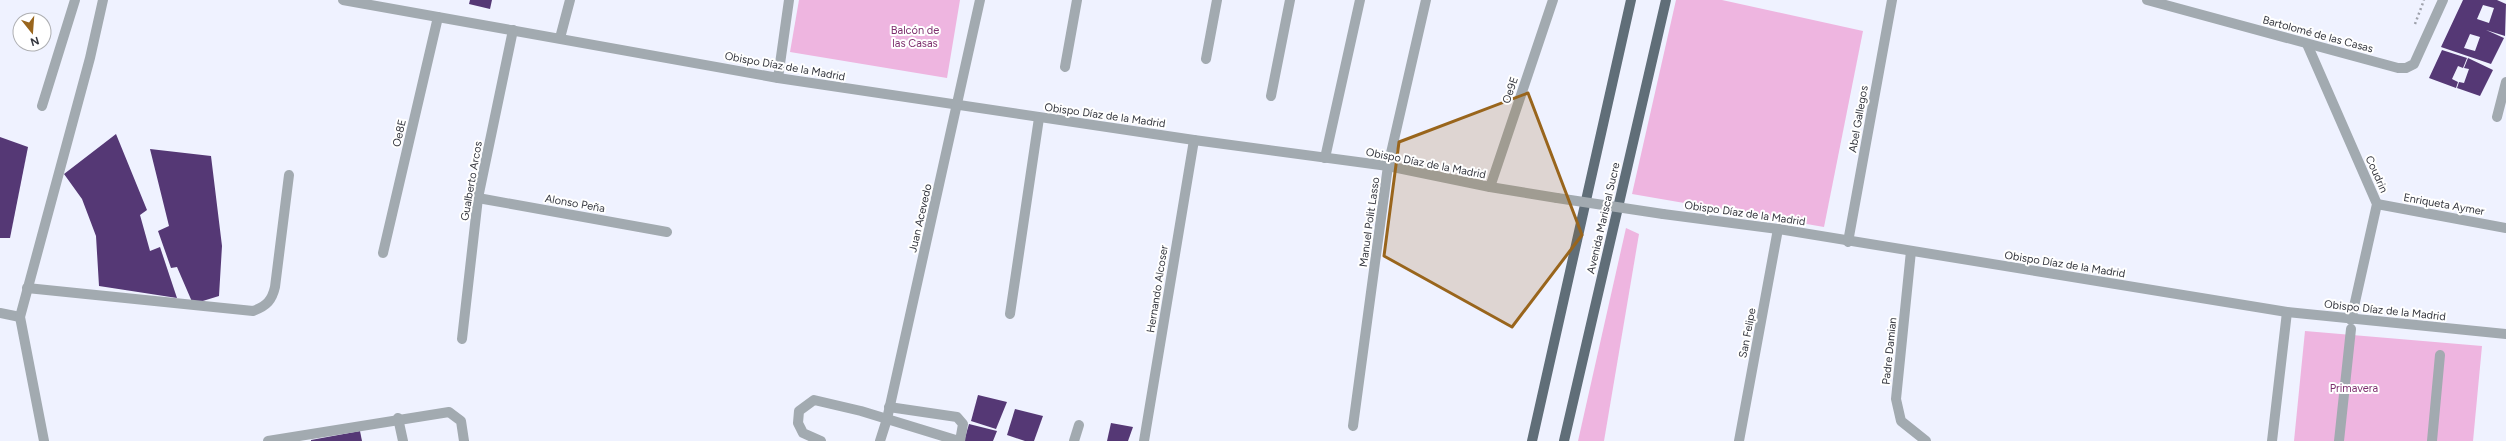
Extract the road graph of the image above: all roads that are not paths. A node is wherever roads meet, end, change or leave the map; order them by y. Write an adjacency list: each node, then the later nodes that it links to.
1 (75, 0): 28 (street)
2 (103, 0): 45 (street)
3 (343, 0): 18 (street, Obispo Díaz de la Madrid)
4 (570, 0): 21 (street)
5 (789, 0): 25 (street)
6 (980, 0): 29 (street, Juan Acevedo)
7 (1077, 0): 24 (street)
8 (1217, 0): 23 (street)
9 (1290, 0): 27 (street)
10 (1360, 0): 33 (street)
11 (1426, 0): 34 (street, Manuel Polit Lasso)
12 (1553, 0): 36 (street, Oe9E)
13 (1631, 0): 68 (main road, Avenida Mariscal Sucre)
14 (1666, 0): 69 (main road, Avenida Mariscal Sucre)
15 (1892, 0): 42 (street, Abel Gallegos)
16 (2147, 0): 22 (street, Bartolomé de las Casas)
17 (2443, 0): 22 (street, Bartolomé de las Casas)
18 (371, 2): 19 (street, Obispo Díaz de la Madrid)
19 (438, 17): 20 (street, Obispo Díaz de la Madrid); 44 (street, Oe8E)
20 (513, 30): 21 (street, Obispo Díaz de la Madrid); 37 (street, Gualberto Arcos)
21 (560, 38): 25 (street, Obispo Díaz de la Madrid)
22 (2307, 44): 38 (street, Coudrin)
23 (1206, 59)
24 (1066, 66)
25 (778, 78): 29 (street, Obispo Díaz de la Madrid)
26 (2506, 82): 30 (street)
27 (1272, 96)
28 (42, 106)
29 (958, 106): 31 (street, Obispo Díaz de la Madrid); 54 (street, Juan Acevedo)
30 (2496, 117)
31 (1039, 118): 32 (street, Obispo Díaz de la Madrid); 48 (street)
32 (1194, 140): 33 (street, Obispo Díaz de la Madrid); 67 (street, Hernando Alcoser)
33 (1325, 158): 34 (street, Obispo Díaz de la Madrid)
34 (1388, 166): 36 (street, Obispo Díaz de la Madrid); 58 (street, Manuel Polit Lasso)
35 (289, 176): 45 (street)
36 (1490, 187): 40 (street, Obispo Díaz de la Madrid, bridge)
37 (478, 198): 41 (street, Alonso Peña); 52 (street, Gualberto Arcos)
38 (2377, 204): 39 (street, Enriqueta Aymer); 50 (street, Coudrin)
39 (2506, 228)
40 (1778, 229): 42 (street, Obispo Díaz de la Madrid); 70 (street, San Felipe)
41 (667, 232)
42 (1848, 242): 43 (street, Obispo Díaz de la Madrid)
43 (1911, 251): 46 (street, Obispo Díaz de la Madrid); 71 (street, Padre Damian)
44 (383, 254)
45 (27, 288): 49 (street)
46 (2287, 312): 50 (street, Obispo Díaz de la Madrid); 72 (street)
47 (0, 313): 49 (street)
48 (1010, 314)
49 (20, 317): 59 (street)
50 (2351, 324): 51 (street, Obispo Díaz de la Madrid); 73 (street, Coudrin)
51 (2506, 334)
52 (462, 338)
53 (2440, 355): 74 (street)
54 (889, 407): 56 (street, Juan Acevedo); 65 (street)
55 (398, 418): 60 (street); 61 (street); 62 (street)
56 (887, 419): 63 (street); 64 (street, Juan Acevedo); 65 (street)
57 (1079, 425): 66 (street)
58 (1353, 426)
59 (44, 441)
60 (268, 441)
61 (403, 441)
62 (464, 441)
63 (821, 441)
64 (880, 441)
65 (959, 441)
66 (1074, 441)
67 (1144, 441)
68 (1532, 441)
69 (1564, 441)
70 (1739, 441)
71 (1926, 441)
72 (2272, 441)
73 (2339, 441)
74 (2432, 441)

